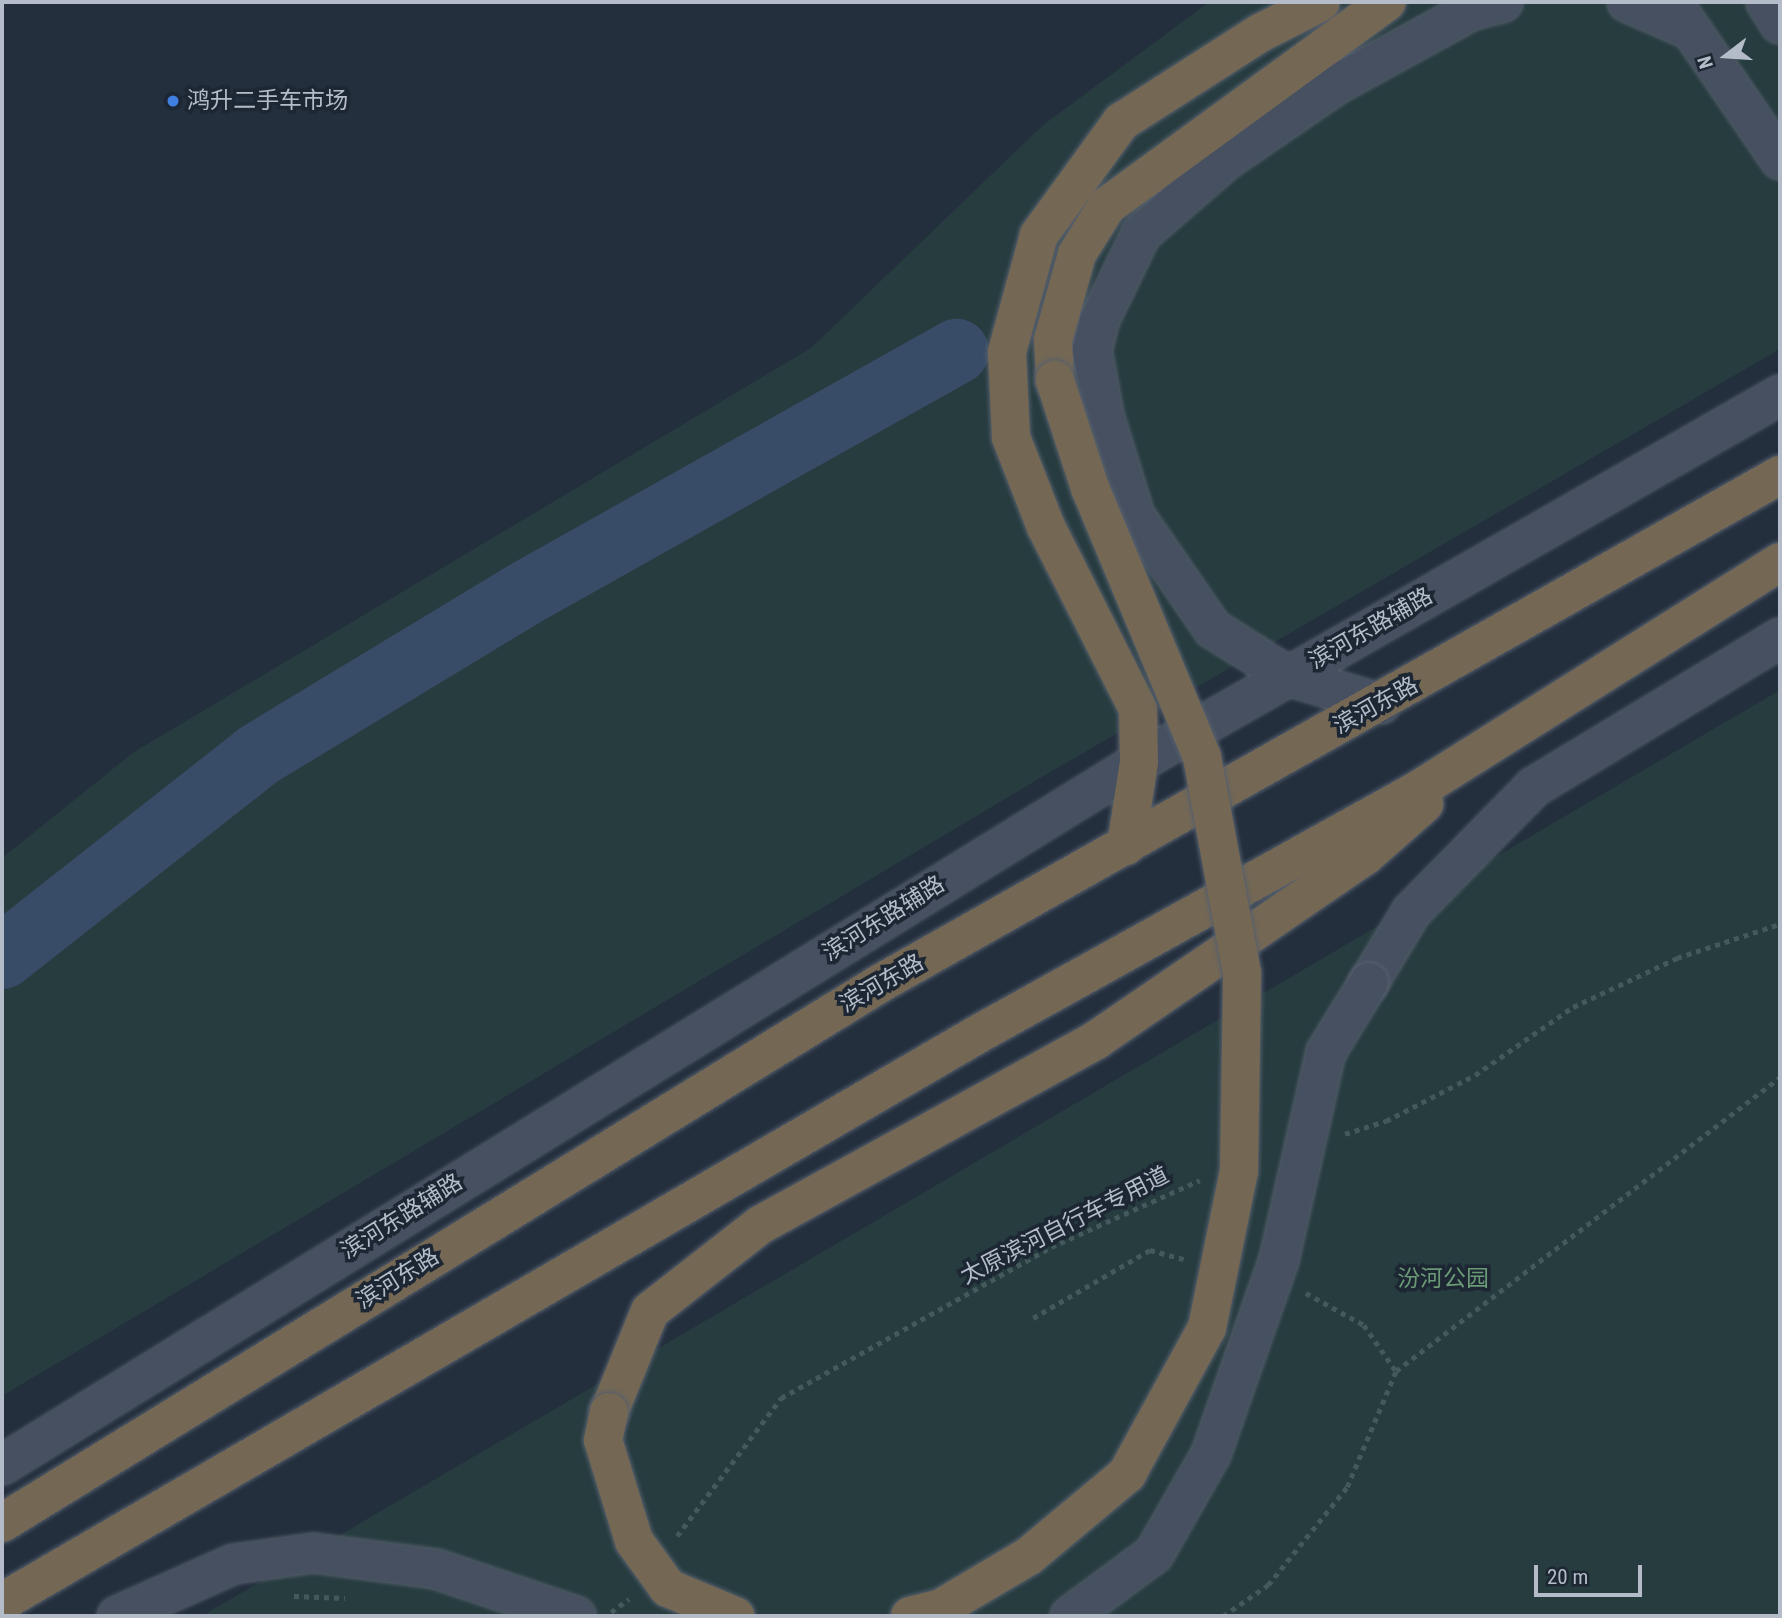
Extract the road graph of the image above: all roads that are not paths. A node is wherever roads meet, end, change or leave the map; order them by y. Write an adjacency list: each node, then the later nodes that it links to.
1 (1321, 2): 16 (highway)
2 (1387, 2): 24 (highway, bridge)
3 (1503, 2): 13 (main road)
4 (1627, 2): 6 (main road)
5 (1766, 2): 7 (main road)
6 (1682, 16): 8 (main road)
7 (1780, 24)
8 (1780, 160)
9 (1780, 395): 13 (main road, 滨河东路辅路)
10 (1780, 475): 14 (highway, 滨河东路)
11 (1780, 562): 15 (highway)
12 (1780, 638): 25 (main road, bridge)
13 (1288, 676): 14 (main road); 16 (main road, 滨河东路辅路)
14 (1381, 704): 17 (highway, 滨河东路)
15 (1492, 743): 20 (highway); 23 (highway, bridge)
16 (1139, 762): 17 (highway); 18 (main road, 滨河东路辅路)
17 (1126, 846): 19 (highway, 滨河东路)
18 (2, 1465)
19 (8, 1517)
20 (2, 1602)
21 (117, 1616): 22 (main road)
22 (576, 1616)
23 (735, 1616)
24 (910, 1616)
25 (1070, 1616)

